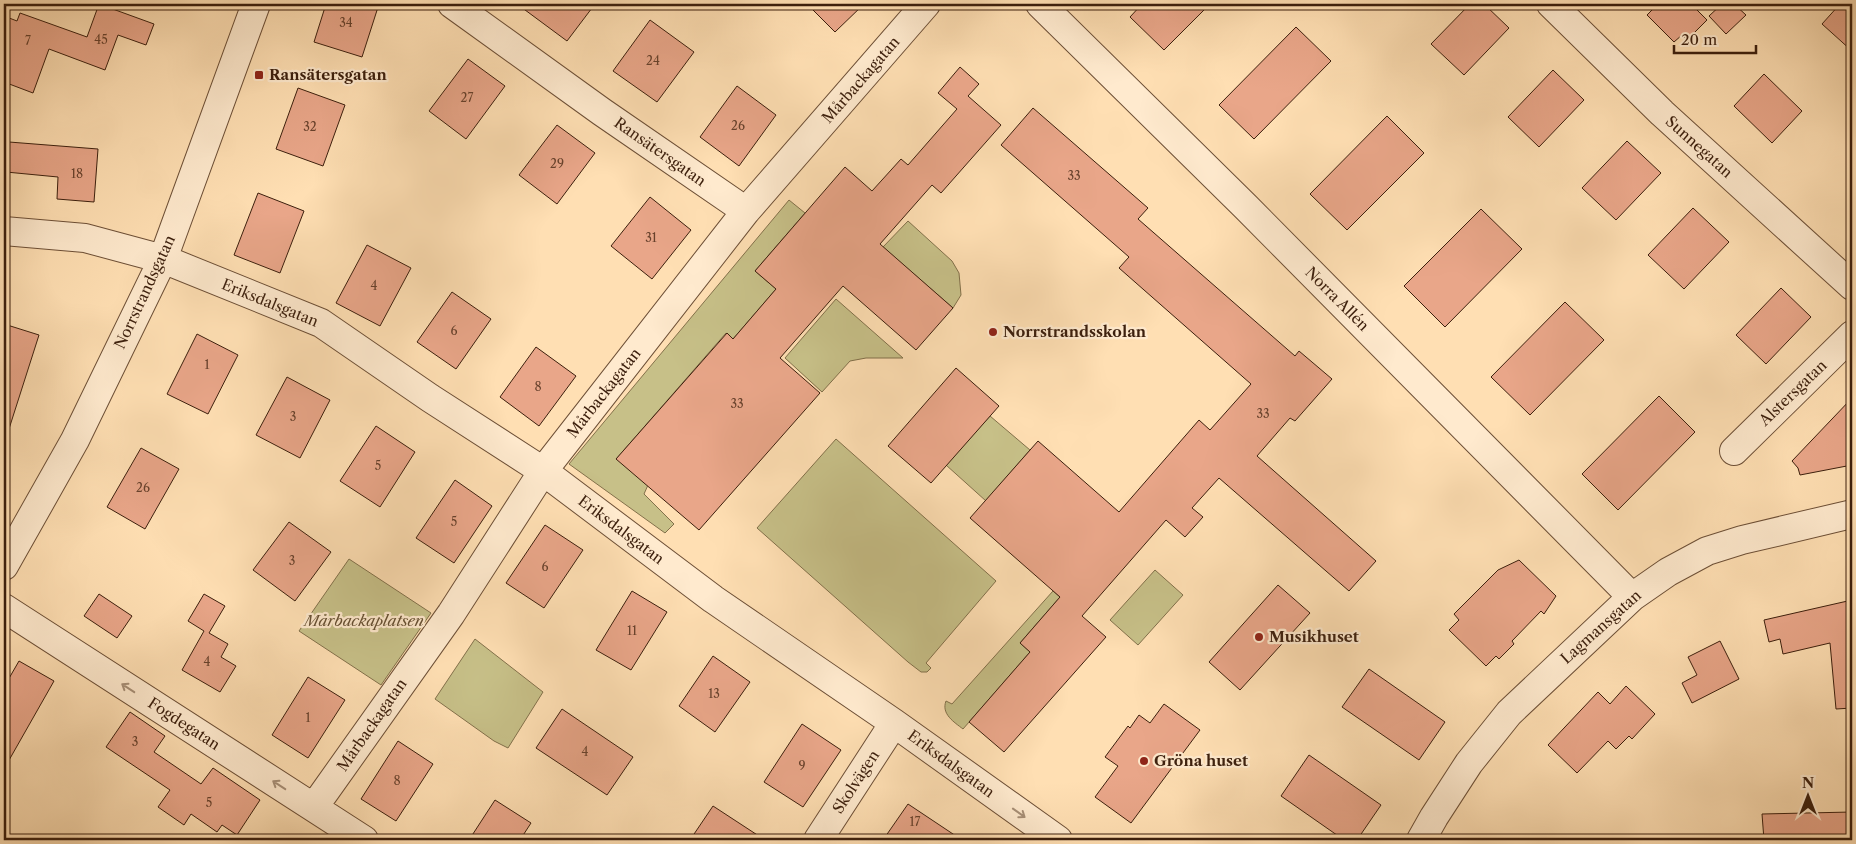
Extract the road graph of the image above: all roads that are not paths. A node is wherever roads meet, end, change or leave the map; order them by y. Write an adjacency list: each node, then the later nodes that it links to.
1 (256, 4): 8 (street, Norrstrandsgatan)
2 (452, 4): 6 (street, Ransätersgatan)
3 (926, 4): 6 (street, Mårbackagatan)
4 (1040, 4): 15 (street, Norra Allén)
5 (1551, 4): 9 (street, Sunnegatan)
6 (746, 211): 12 (street, Mårbackagatan)
7 (4, 231): 8 (street, Eriksdalsgatan)
8 (162, 259): 12 (street, Eriksdalsgatan); 14 (street, Norrstrandsgatan)
9 (1852, 286)
10 (1852, 335): 11 (street, Alstersgatan)
11 (1734, 451)
12 (543, 470): 17 (street, Eriksdalsgatan); 18 (street, Mårbackagatan)
13 (1852, 514): 15 (street, Lagmansgatan)
14 (4, 566)
15 (1632, 597): 22 (street, Lagmansgatan)
16 (4, 608): 18 (street, Fogdegatan, one-way to 16)
17 (894, 723): 20 (street, Skolvägen); 21 (street, Eriksdalsgatan, one-way to 21)
18 (314, 807): 19 (street, Fogdegatan)
19 (364, 840)
20 (818, 840)
21 (1058, 840)
22 (1421, 840)

